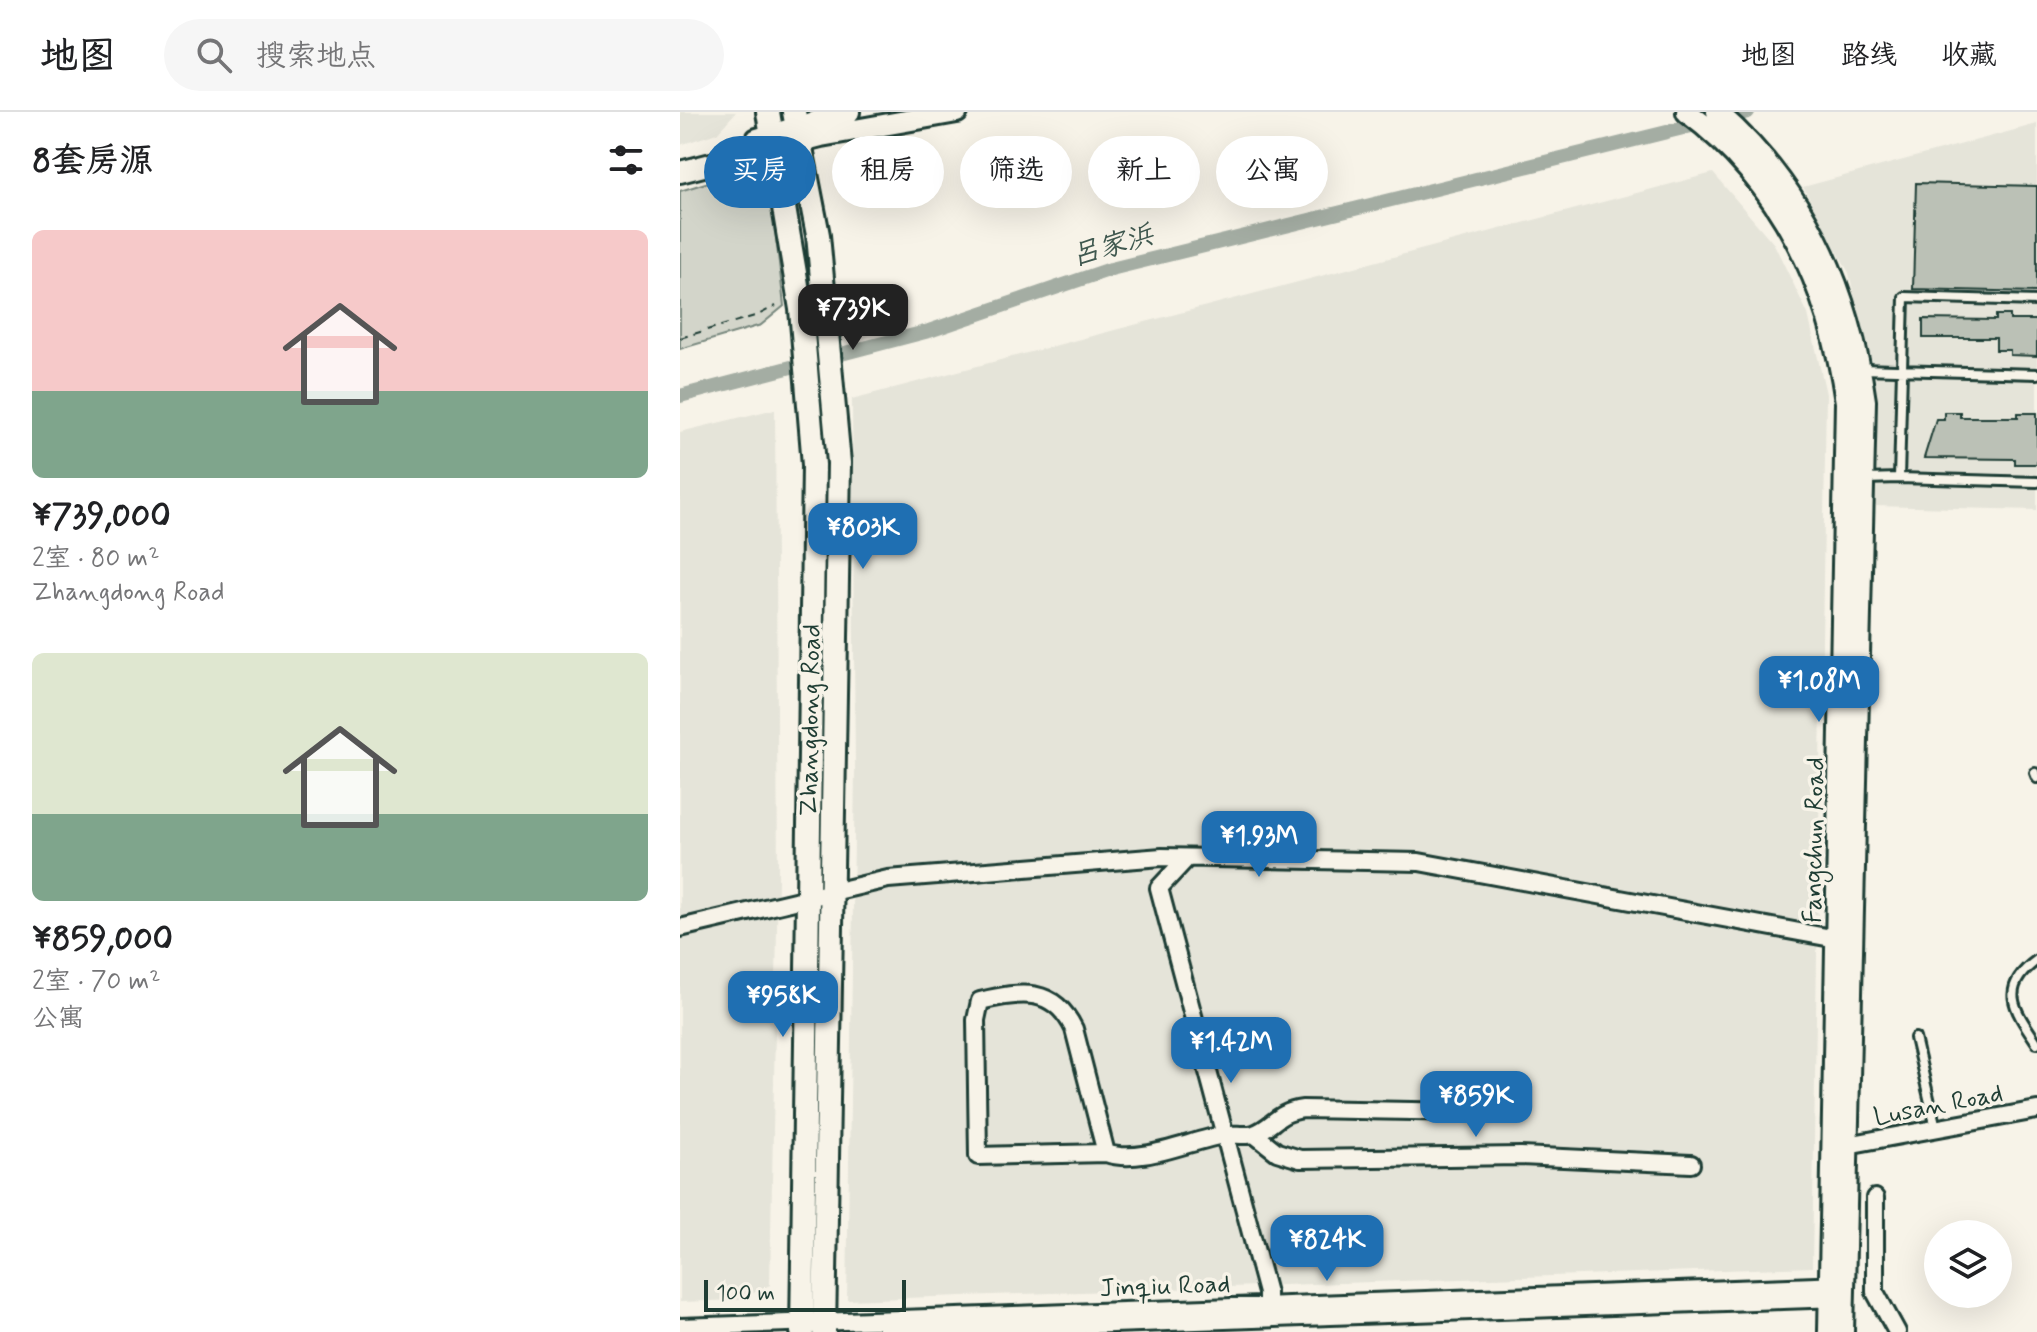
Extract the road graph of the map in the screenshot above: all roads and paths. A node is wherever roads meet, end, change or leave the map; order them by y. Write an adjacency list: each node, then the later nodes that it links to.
1 (849, 112): 5 (street)
2 (957, 112): 5 (street)
3 (1687, 112): 8 (street, Fangchun Road)
4 (1717, 112): 8 (street, Fangchun Road)
5 (797, 126): 6 (street); 20 (main road, Zhangdong Road)
6 (771, 131): 7 (street); 9 (street); 21 (main road, Zhangdong Road)
7 (680, 162)
8 (1760, 168): 13 (street, Fangchun Road); 23 (street, Fangchun Road)
9 (680, 172)
10 (2037, 301): 14 (lane)
11 (776, 306): 12 (path)
12 (680, 338)
13 (1861, 369): 14 (lane); 17 (street, Fangchun Road)
14 (1902, 370): 15 (lane); 16 (lane)
15 (2037, 374)
16 (1899, 478): 17 (lane); 18 (lane)
17 (1865, 479): 32 (street, Fangchun Road)
18 (2037, 482)
19 (1187, 858): 20 (street); 23 (street); 31 (street)
20 (834, 890): 21 (street); 42 (main road, Zhangdong Road)
21 (808, 895): 22 (street); 41 (main road, Zhangdong Road)
22 (680, 928)
23 (1837, 939): 38 (street, Fangchun Road)
24 (2037, 960): 26 (lane)
25 (1915, 1038): 29 (lane)
26 (2037, 1043)
27 (2037, 1110): 29 (street, Lusan Road)
28 (1520, 1113): 30 (street)
29 (1936, 1129): 32 (street, Lusan Road)
30 (1254, 1134): 31 (street); 34 (street)
31 (1223, 1135): 33 (street); 39 (street)
32 (1847, 1145): 37 (street, Fangchun Road)
33 (1106, 1153): 33 (street)
34 (1691, 1164)
35 (1875, 1198): 36 (street)
36 (1875, 1230): 37 (street); 46 (street)
37 (1845, 1232): 38 (street, Fangchun Road)
38 (1837, 1292): 39 (street, Jinqiu Road); 43 (street, Jinqiu Road); 44 (street, Fangchun Road); 45 (street, Fangchun Road)
39 (1267, 1305): 42 (street, Jinqiu Road)
40 (680, 1327): 41 (street, Jinqiu Road)
41 (802, 1327): 42 (street, Jinqiu Road)
42 (824, 1327)
43 (885, 1332)
44 (1829, 1332)
45 (1843, 1332)
46 (1897, 1332)

